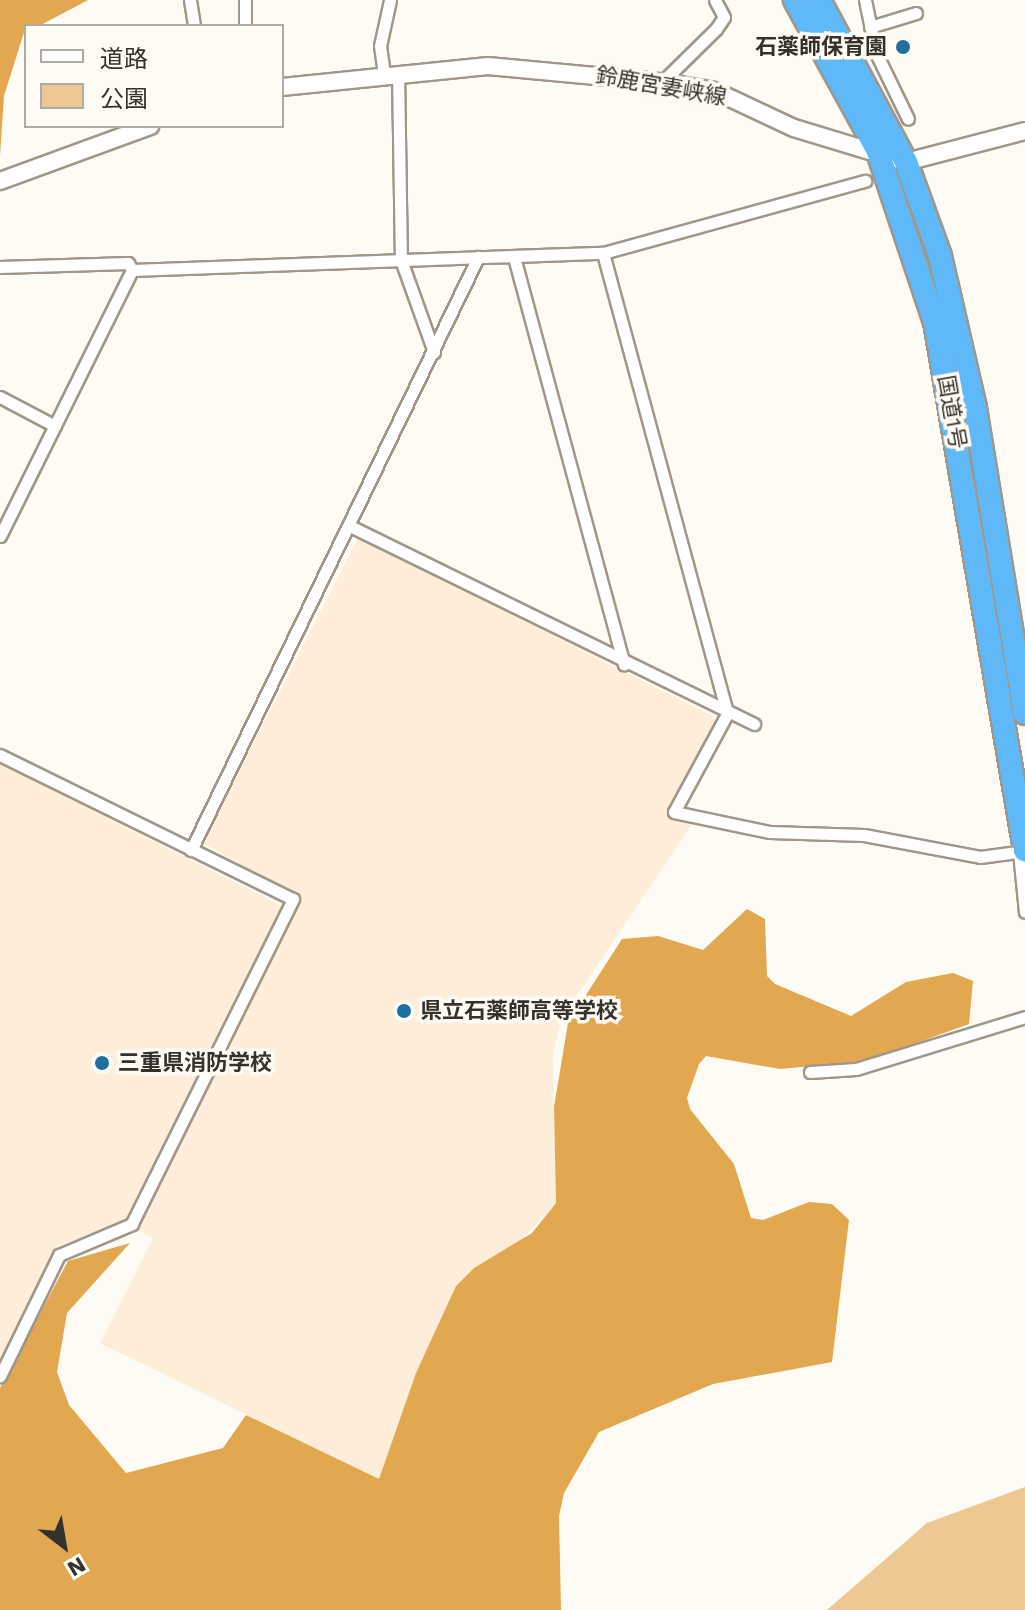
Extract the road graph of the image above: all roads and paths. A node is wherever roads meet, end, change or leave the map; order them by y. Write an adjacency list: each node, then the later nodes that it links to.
1 (190, 0): 8 (street)
2 (245, 0): 9 (street)
3 (390, 0): 11 (street)
4 (715, 0): 12 (street)
5 (865, 0): 10 (street)
6 (810, 5): 17 (highway, 国道1号); 18 (highway, 国道1号)
7 (916, 13): 10 (street)
8 (194, 24)
9 (245, 24)
10 (870, 27): 14 (street)
11 (391, 73): 12 (main road, 鈴鹿宮妻峡線); 13 (main road, 鈴鹿宮妻峡線); 24 (street)
12 (662, 82): 17 (main road, 鈴鹿宮妻峡線)
13 (284, 87)
14 (908, 119)
15 (145, 128): 19 (main road)
16 (1025, 131): 18 (main road)
17 (877, 149): 18 (main road, 鈴鹿宮妻峡線); 38 (highway, 国道1号)
18 (906, 162): 33 (highway, 国道1号)
19 (0, 181)
20 (865, 181): 21 (street)
21 (603, 253): 23 (street); 34 (street)
22 (478, 257): 23 (street); 24 (street); 27 (street)
23 (514, 257): 32 (street)
24 (401, 260): 26 (street); 27 (street)
25 (0, 267): 26 (street)
26 (132, 270): 29 (street)
27 (434, 352): 30 (street)
28 (0, 397): 29 (street)
29 (55, 426): 31 (street)
30 (350, 526): 32 (street); 37 (street)
31 (0, 536)
32 (624, 664): 34 (street)
33 (1025, 713)
34 (727, 714): 35 (street); 38 (street)
35 (754, 724)
36 (0, 755): 37 (street)
37 (191, 850): 42 (street)
38 (1023, 851): 39 (street)
39 (1025, 912)
40 (1025, 1017): 41 (street)
41 (810, 1072)
42 (0, 1376)

